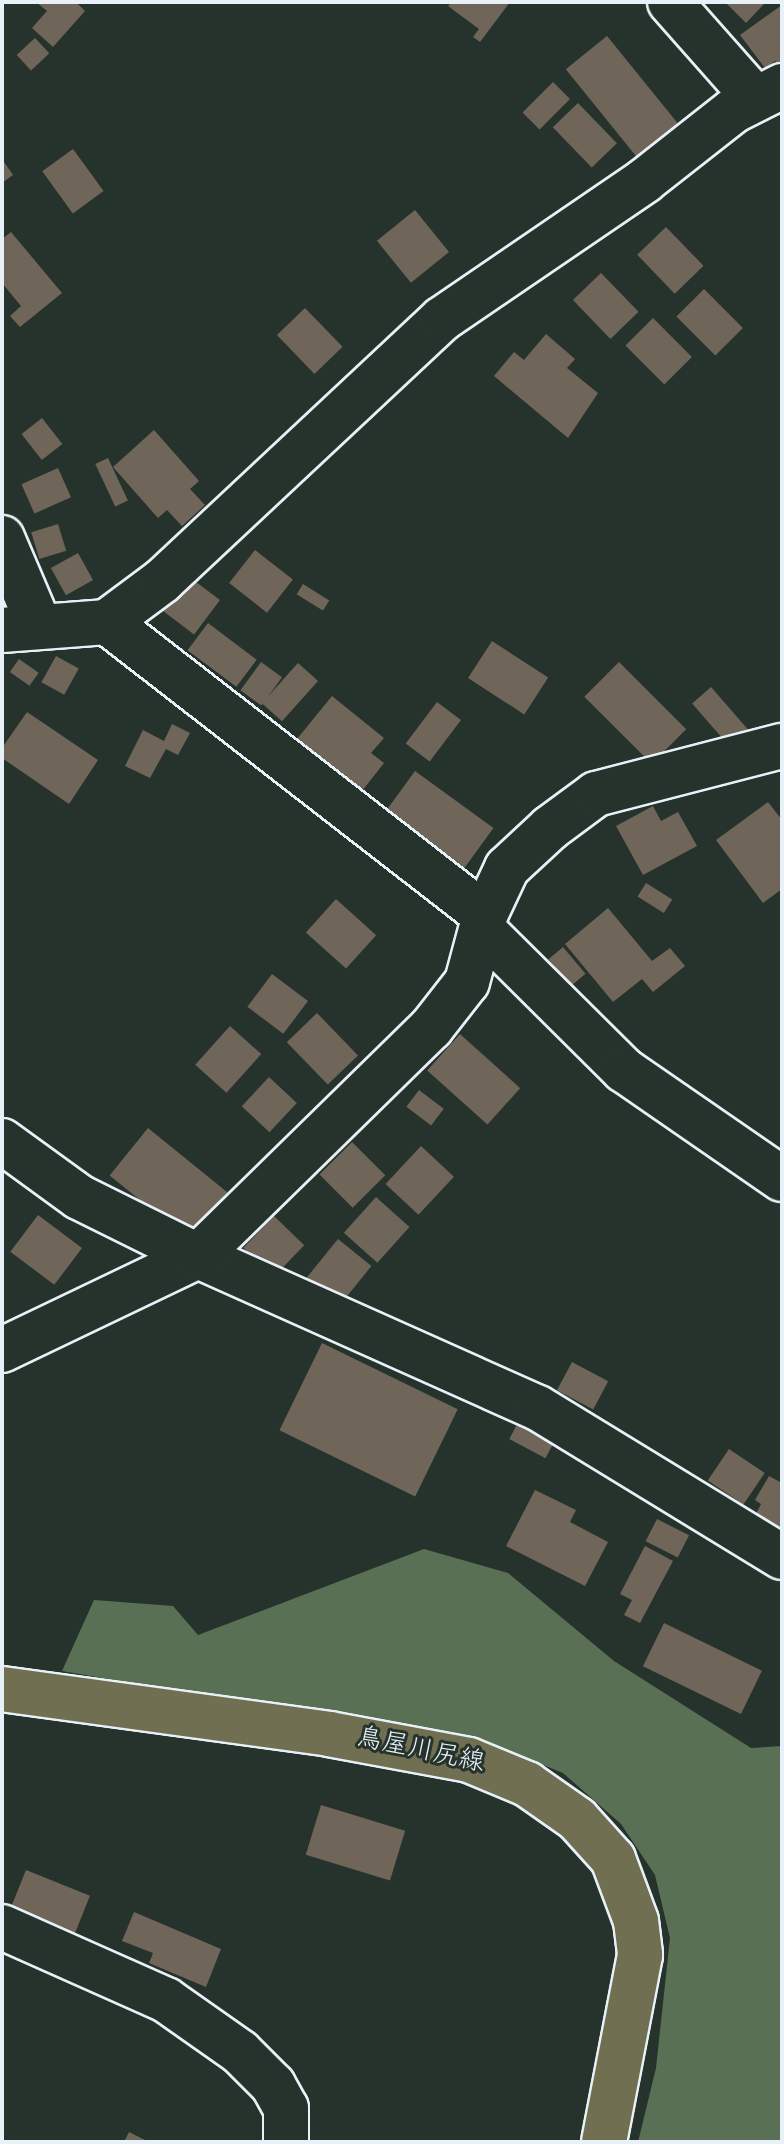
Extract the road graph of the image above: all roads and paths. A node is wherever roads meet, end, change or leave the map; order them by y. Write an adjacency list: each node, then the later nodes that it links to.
1 (670, 2): 2 (street)
2 (768, 92): 4 (street)
3 (2, 538): 5 (street)
4 (107, 622): 5 (street); 7 (street)
5 (21, 628)
6 (780, 749): 7 (street)
7 (485, 924): 9 (street); 10 (street)
8 (2, 1141): 10 (street)
9 (782, 1179)
10 (198, 1256): 11 (street); 12 (street)
11 (2, 1350)
12 (782, 1557)
13 (2, 1689): 18 (main road, 鳥屋川尻線)
14 (2, 1927): 15 (street)
15 (54, 1948): 16 (street); 17 (street)
16 (2, 1956)
17 (286, 2142)
18 (604, 2142)

